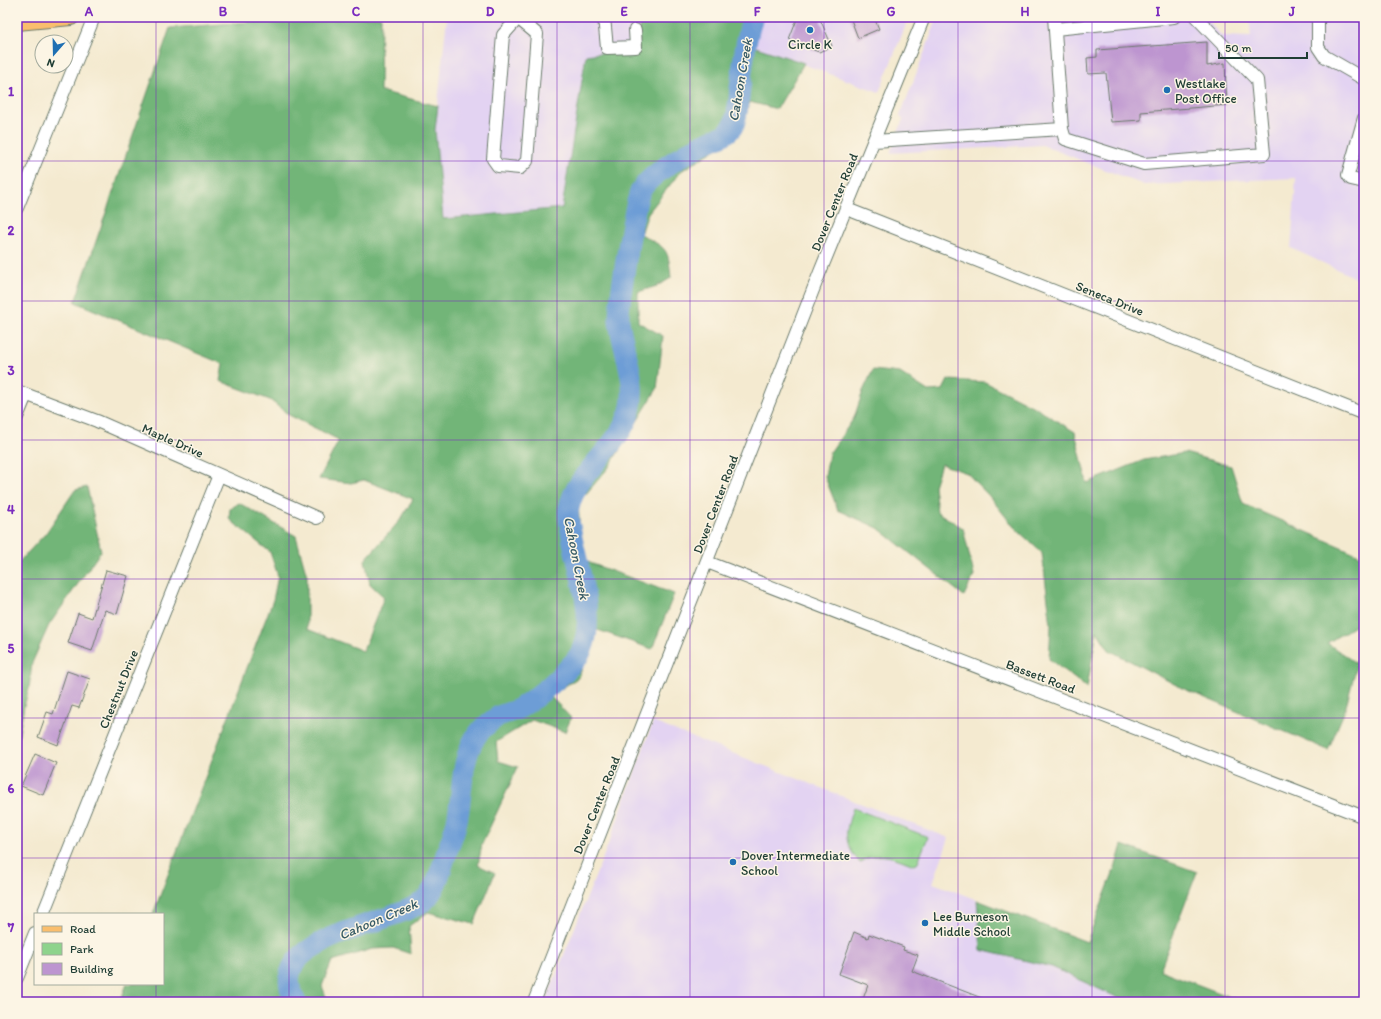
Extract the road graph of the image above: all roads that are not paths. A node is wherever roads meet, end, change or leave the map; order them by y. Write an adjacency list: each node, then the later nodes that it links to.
1 (94, 17): 18 (street)
2 (604, 17): 11 (street)
3 (924, 17): 15 (street, Dover Center Road)
4 (1174, 17): 10 (street)
5 (1196, 17): 14 (street)
6 (1318, 17): 12 (street)
7 (62, 18): 9 (main road)
8 (519, 18): 8 (street)
9 (17, 22)
10 (1055, 23): 14 (street)
11 (635, 30)
12 (1364, 79)
13 (1364, 118): 16 (street)
14 (1062, 129): 15 (street)
15 (874, 141): 19 (street, Dover Center Road)
16 (1360, 149): 17 (street)
17 (1364, 182)
18 (17, 208)
19 (847, 209): 21 (street, Seneca Drive); 25 (street, Dover Center Road)
20 (22, 393): 22 (street); 23 (street, Maple Drive)
21 (1364, 414)
22 (17, 417)
23 (219, 475): 24 (street, Maple Drive); 27 (street, Chestnut Drive)
24 (317, 518)
25 (707, 562): 26 (street, Bassett Road); 30 (street, Dover Center Road)
26 (1364, 817)
27 (43, 913)
28 (34, 936): 29 (street)
29 (17, 978)
30 (534, 1002)

